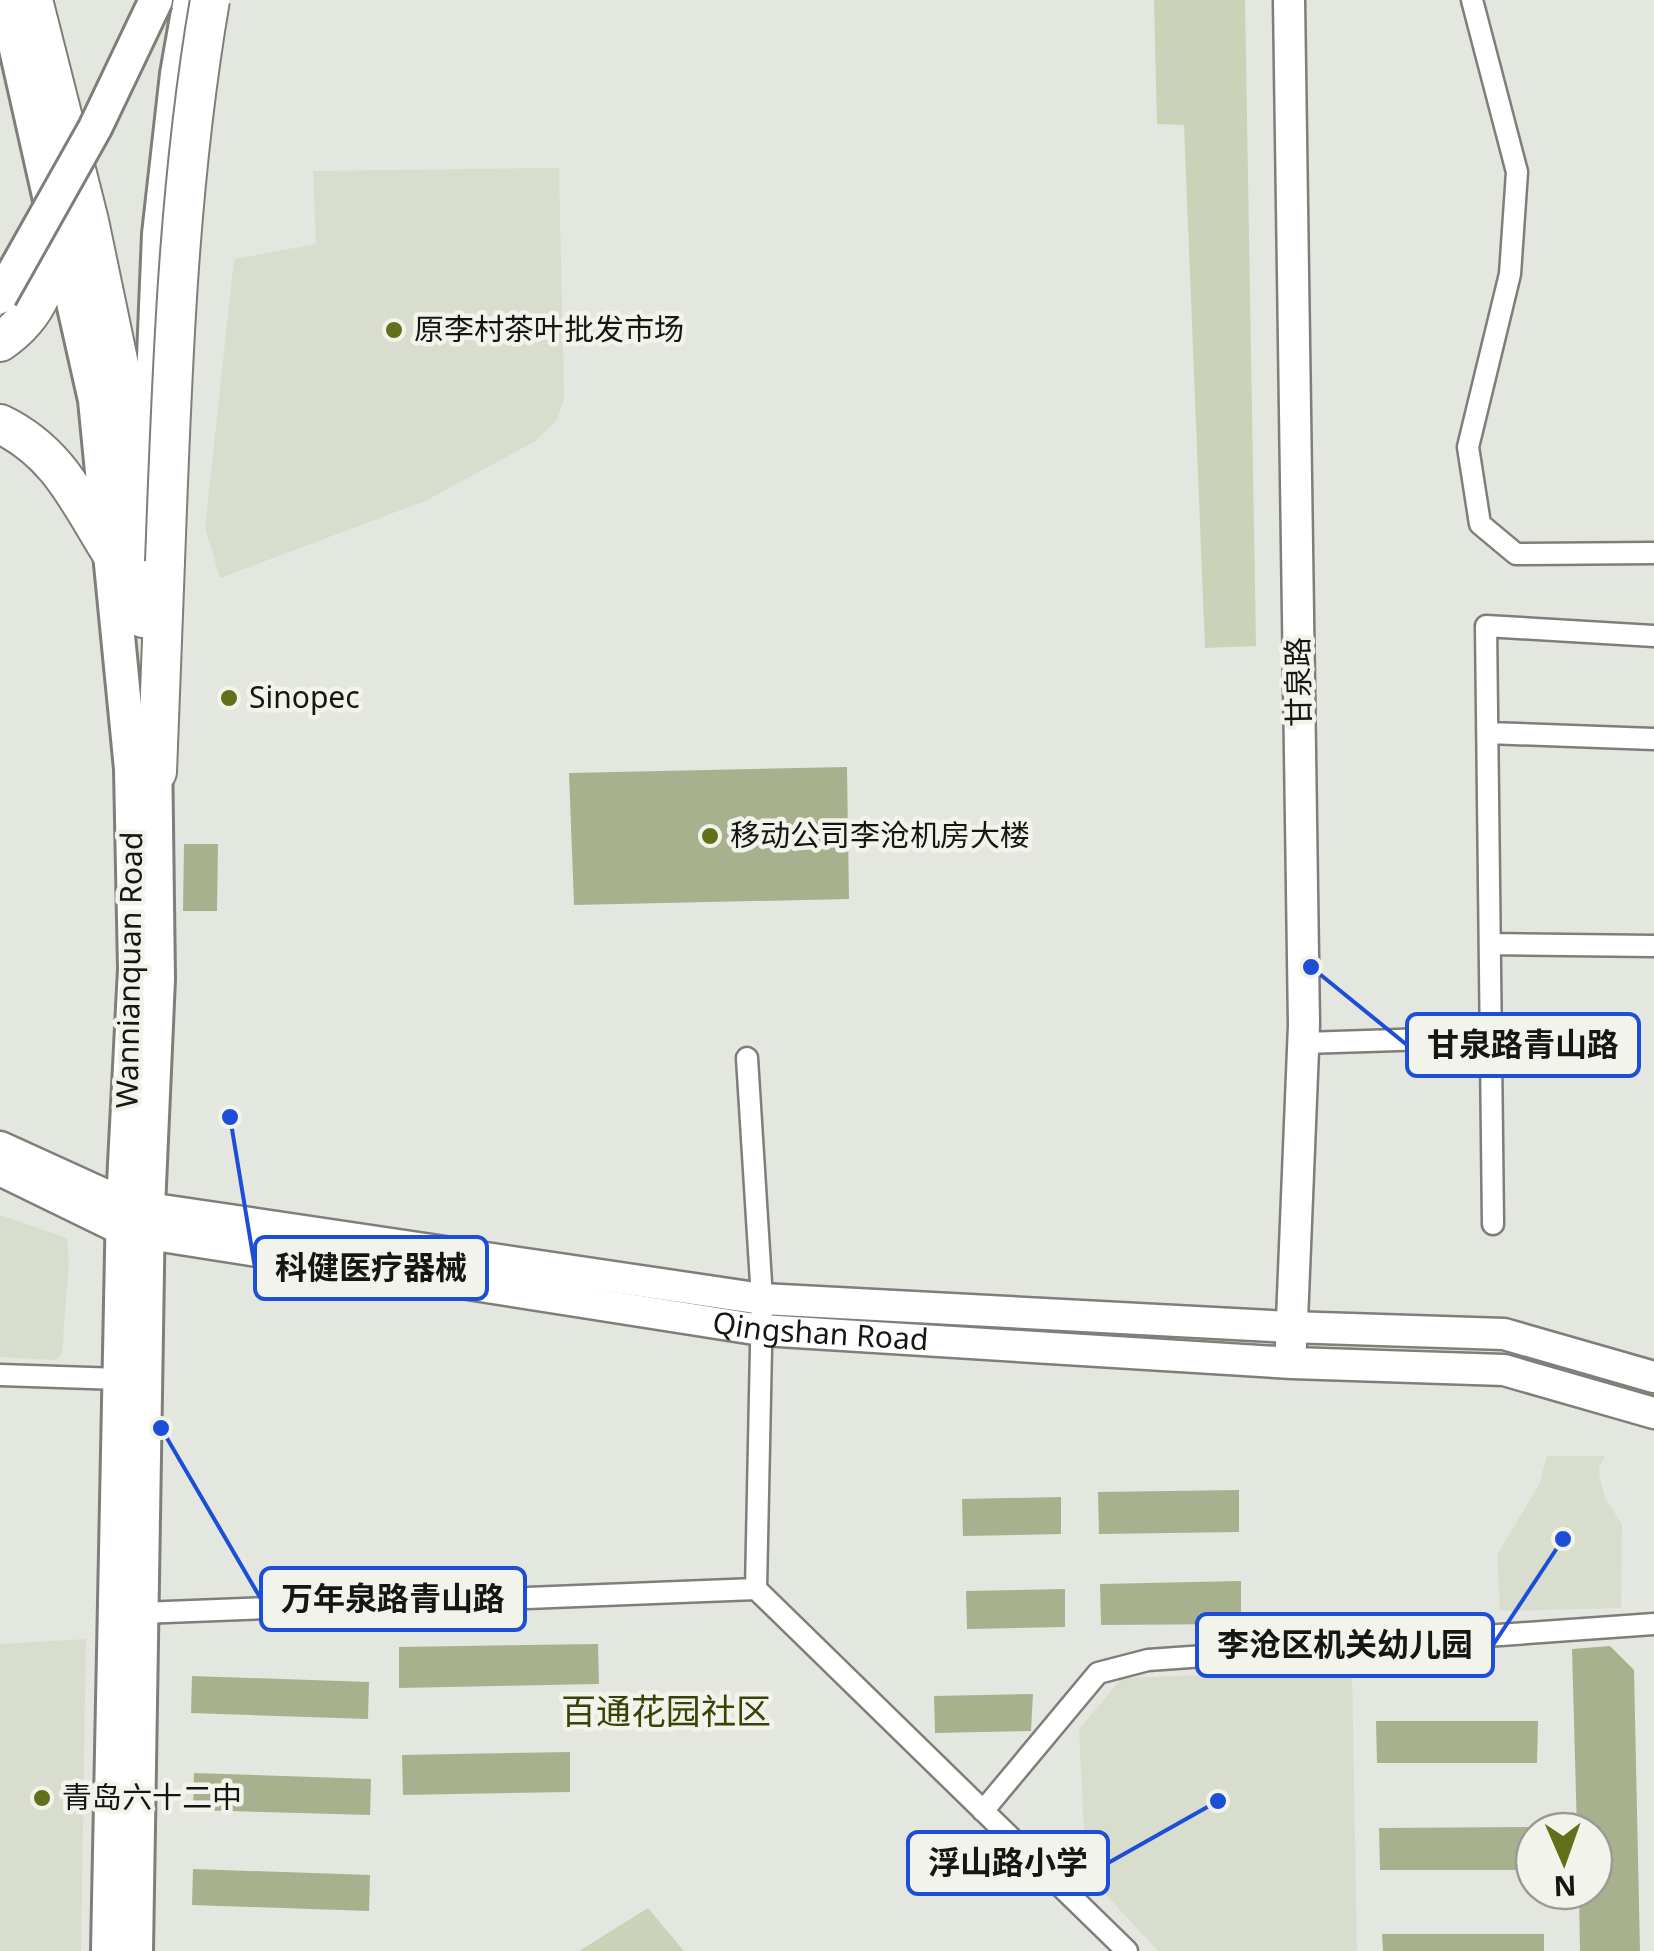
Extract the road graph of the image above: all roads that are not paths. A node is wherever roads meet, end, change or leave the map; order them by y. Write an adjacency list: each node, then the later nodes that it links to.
1 (5, 0): 8 (main road, Wannianquan Road)
2 (33, 0): 14 (highway)
3 (156, 0): 9 (main road, bridge)
4 (190, 0): 14 (main road, Wannianquan Road)
5 (210, 0): 18 (highway, bridge)
6 (1289, 0): 22 (main road, 甘泉路)
7 (1472, 0): 12 (street)
8 (58, 228): 10 (highway); 13 (main road, Wannianquan Road)
9 (0, 297)
10 (0, 342)
11 (0, 424): 13 (highway)
12 (1654, 553)
13 (112, 554): 26 (main road, Wannianquan Road)
14 (143, 618): 18 (main road, Wannianquan Road)
15 (1654, 636): 16 (street)
16 (1488, 732): 17 (street); 19 (street)
17 (1654, 739)
18 (157, 772): 26 (main road, Wannianquan Road)
19 (1490, 944): 20 (street); 21 (street)
20 (1654, 946)
21 (1491, 1037): 22 (street); 27 (street)
22 (1304, 1042): 29 (main road, 甘泉路)
23 (747, 1058): 28 (street)
24 (0, 1148): 26 (main road, Qingshan Road)
25 (0, 1170): 26 (main road, Qingshan Road)
26 (135, 1219): 28 (main road, Qingshan Road); 30 (main road, Qingshan Road); 34 (main road, Wannianquan Road); 37 (main road, Wannianquan Road)
27 (1494, 1224)
28 (762, 1299): 29 (main road, Qingshan Road); 30 (street)
29 (1290, 1327): 31 (main road, 甘泉路); 33 (main road, Qingshan Road)
30 (761, 1330): 31 (main road, Qingshan Road); 36 (street)
31 (1292, 1363): 35 (main road, Qingshan Road)
32 (0, 1375): 34 (street)
33 (1654, 1377)
34 (120, 1378): 40 (main road, Wannianquan Road)
35 (1654, 1413)
36 (756, 1589): 37 (street); 39 (street)
37 (141, 1613): 41 (main road, Wannianquan Road)
38 (1654, 1624): 39 (street)
39 (984, 1811): 42 (street)
40 (108, 1951)
41 (136, 1951)
42 (1126, 1951)

